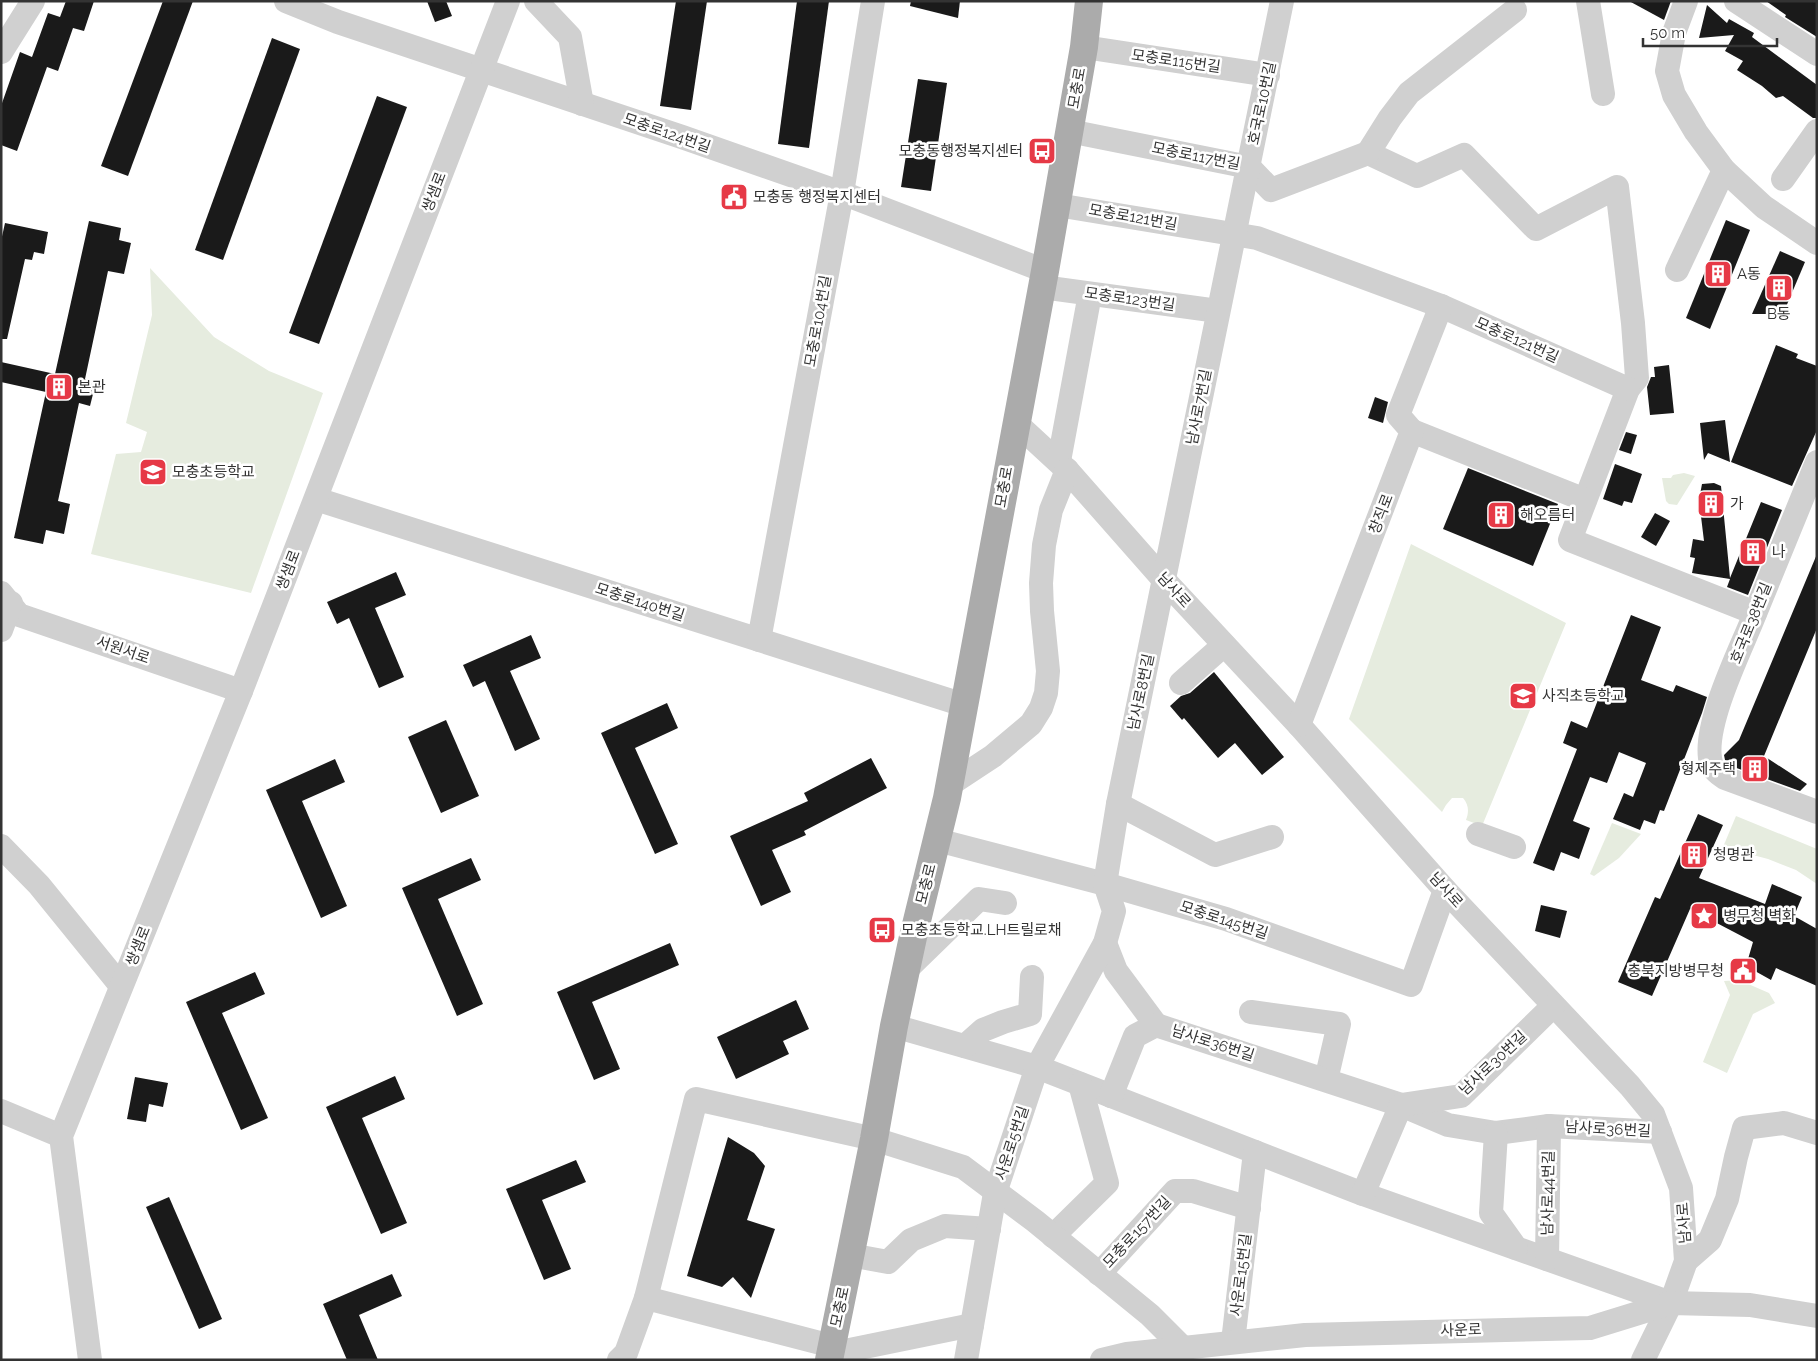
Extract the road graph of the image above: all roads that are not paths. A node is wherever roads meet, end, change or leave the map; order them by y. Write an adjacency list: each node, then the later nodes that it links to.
1 (33, 1): 13 (street)
2 (286, 1): 15 (street, 모충로124번길)
3 (508, 1): 15 (street, 쌍샘로)
4 (536, 1): 18 (street)
5 (873, 1): 25 (street, 모충로104번길)
6 (1089, 1): 12 (main road, 모충로)
7 (1282, 1): 16 (street, 호국로10번길)
8 (1588, 1): 17 (street)
9 (1686, 1): 23 (street)
10 (1736, 1): 14 (street)
11 (1515, 10): 21 (street)
12 (1084, 47): 16 (street, 모충로115번길); 19 (main road, 모충로)
13 (1, 52)
14 (1817, 54)
15 (481, 71): 18 (street, 모충로124번길); 39 (street, 쌍샘로)
16 (1268, 75): 22 (street, 호국로10번길)
17 (1603, 94)
18 (582, 104): 25 (street, 모충로124번길)
19 (1069, 131): 22 (street, 모충로117번길); 26 (main road, 모충로)
20 (1817, 131): 24 (street)
21 (1368, 153): 22 (street, 모충로117번길); 34 (street)
22 (1249, 167): 27 (street, 호국로10번길)
23 (1724, 170): 28 (street); 29 (street)
24 (1783, 179)
25 (842, 194): 30 (street, 모충로124번길); 45 (street, 모충로104번길)
26 (1057, 204): 27 (street, 모충로121번길); 30 (main road, 모충로)
27 (1233, 234): 32 (street, 모충로121번길); 33 (street, 남사로7번길)
28 (1817, 242)
29 (1677, 270)
30 (1044, 279): 31 (street, 모충로123번길); 35 (main road, 모충로)
31 (1090, 294): 33 (street, 모충로123번길); 38 (street)
32 (1441, 306): 34 (street, 모충로121번길); 36 (street)
33 (1218, 311): 41 (street, 남사로7번길)
34 (1628, 389): 40 (street)
35 (1016, 423): 38 (street, 남사로); 49 (main road, 모충로)
36 (1412, 431): 40 (street); 50 (street, 창직로)
37 (1817, 462): 43 (street, 호국로38번길)
38 (1063, 465): 41 (street, 남사로); 51 (street)
39 (316, 499): 45 (street, 모충로140번길); 48 (street, 쌍샘로)
40 (1585, 500): 43 (street)
41 (1164, 580): 46 (street, 남사로); 52 (street, 남사로8번길)
42 (6, 598): 44 (street, 서원서로); 48 (street, 서원서로)
43 (1755, 613): 53 (street, 호국로38번길)
44 (1, 630)
45 (759, 640): 49 (street, 모충로140번길)
46 (1224, 645): 47 (street); 50 (street, 남사로)
47 (1180, 683)
48 (241, 691): 65 (street, 쌍샘로)
49 (964, 705): 51 (main road, 모충로)
50 (1299, 725): 60 (street, 남사로)
51 (949, 785): 56 (main road, 모충로)
52 (1118, 804): 55 (street); 59 (street, 남사로8번길)
53 (1817, 812)
54 (1478, 834): 58 (street)
55 (1272, 837)
56 (937, 840): 59 (street, 모충로145번길); 63 (main road, 모충로)
57 (1, 846): 65 (street)
58 (1514, 847)
59 (1105, 884): 60 (street, 모충로145번길); 62 (street, 사운로5번길)
60 (1445, 890): 66 (street, 남사로)
61 (1005, 903): 63 (street)
62 (1105, 943): 68 (street); 71 (street, 사운로5번길)
63 (906, 970): 69 (main road, 모충로)
64 (1032, 977): 70 (street)
65 (121, 986): 81 (street, 쌍샘로)
66 (1553, 1006): 75 (street, 남사로30번길); 78 (street, 남사로)
67 (1252, 1012): 72 (street)
68 (1156, 1025): 72 (street, 남사로36번길); 74 (street, 남사로36번길)
69 (894, 1026): 70 (street); 82 (main road, 모충로)
70 (965, 1046): 71 (street)
71 (1037, 1067): 73 (street); 84 (street, 사운로5번길)
72 (1326, 1080): 75 (street, 남사로36번길)
73 (1080, 1084): 74 (street); 88 (street)
74 (1111, 1096): 83 (street)
75 (1401, 1105): 79 (street, 남사로36번길); 85 (street)
76 (1, 1112): 81 (street)
77 (1549, 1126): 78 (street, 남사로36번길); 79 (street, 남사로36번길); 91 (street, 남사로44번길)
78 (1660, 1132): 92 (street, 남사로)
79 (1496, 1133): 89 (street)
80 (1817, 1133): 92 (street)
81 (61, 1136): 101 (street, 쌍샘로)
82 (874, 1139): 84 (street, 모충로157번길); 90 (main road, 모충로); 94 (street, 모충로157번길)
83 (1255, 1152): 85 (street); 86 (street, 사운로15번길)
84 (995, 1193): 87 (street, 사운로5번길); 88 (street, 모충로157번길)
85 (1363, 1194): 89 (street)
86 (1249, 1208): 93 (street, 모충로157번길); 98 (street, 사운로15번길)
87 (989, 1229): 90 (street); 97 (street, 사운로5번길)
88 (1053, 1236): 93 (street, 모충로157번길)
89 (1516, 1248): 91 (street)
90 (850, 1255): 100 (main road, 모충로)
91 (1548, 1259): 95 (street)
92 (1686, 1261): 95 (street, 남사로)
93 (1099, 1274): 99 (street, 모충로157번길)
94 (646, 1298): 100 (street); 102 (street)
95 (1671, 1303): 96 (street, 사운로); 98 (street, 사운로); 105 (street, 남사로)
96 (1817, 1316)
97 (972, 1325): 100 (street); 103 (street, 사운로5번길)
98 (1233, 1342): 99 (street, 사운로)
99 (1182, 1347): 104 (street, 사운로)
100 (825, 1354)
101 (90, 1360)
102 (619, 1360)
103 (966, 1360)
104 (1102, 1360)
105 (1643, 1360)

